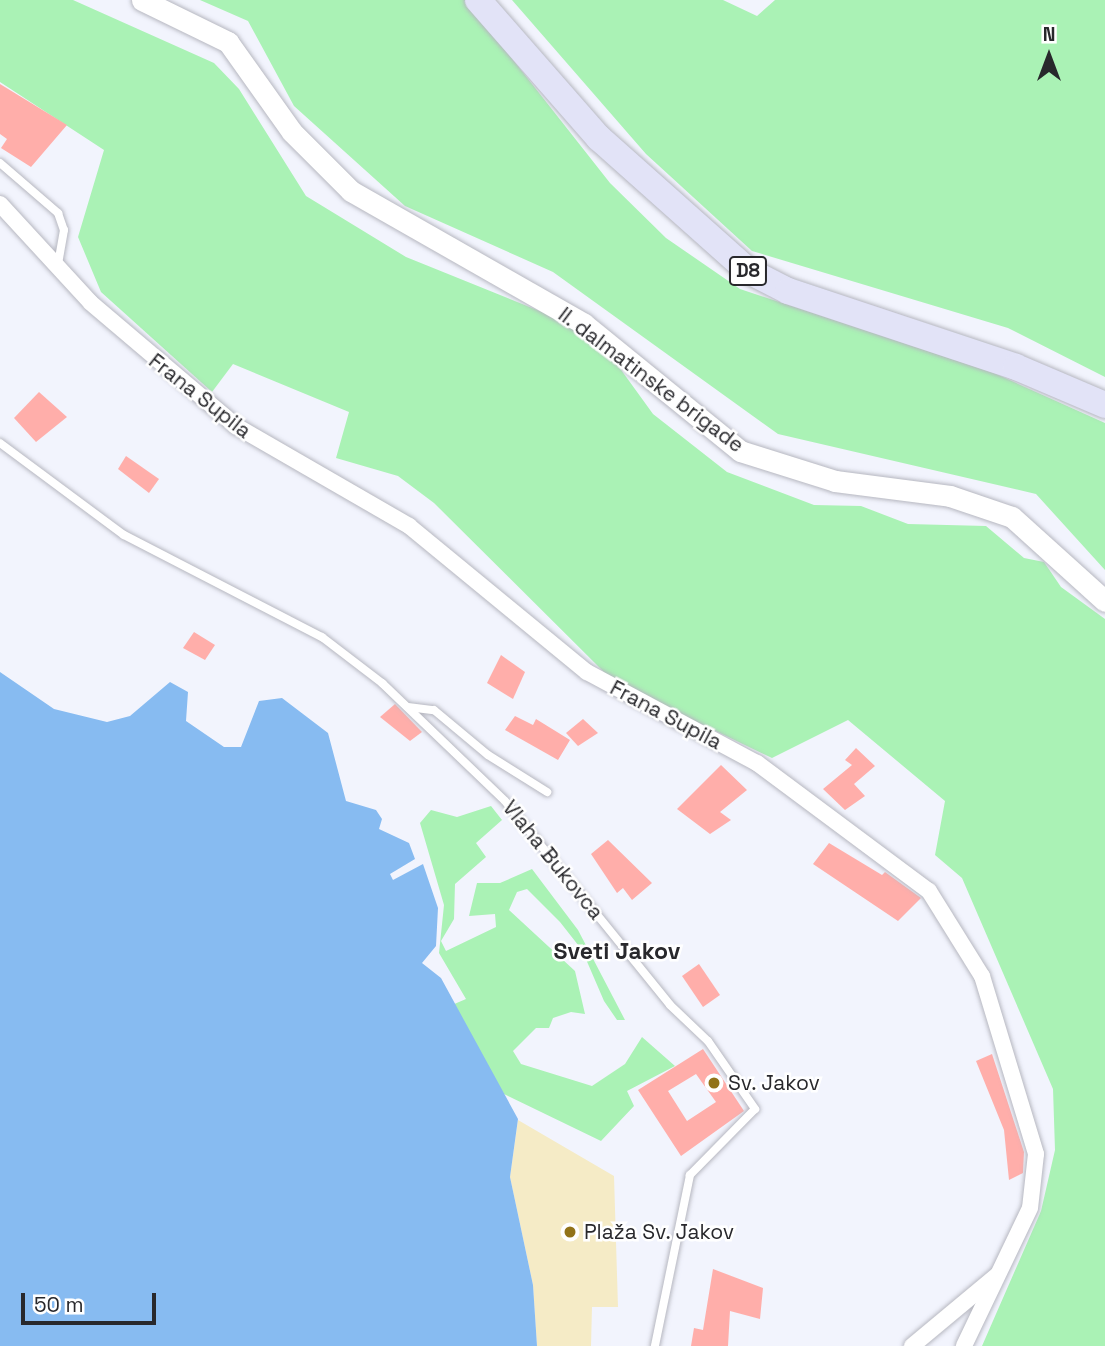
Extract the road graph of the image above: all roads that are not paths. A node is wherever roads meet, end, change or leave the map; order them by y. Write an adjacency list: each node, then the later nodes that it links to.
1 (142, 0): 8 (street, II. dalmatinske brigade)
2 (478, 0): 6 (main road, D8)
3 (0, 163): 5 (lane)
4 (0, 204): 5 (street, Frana Supila)
5 (58, 263): 11 (street, Frana Supila)
6 (1105, 405)
7 (0, 443): 9 (lane, Vlaha Bukovca)
8 (1105, 601)
9 (408, 707): 10 (lane, Vlaha Bukovca); 12 (lane, Vlaha Bukovca)
10 (547, 792)
11 (999, 1274): 13 (street, Frana Supila); 14 (street)
12 (655, 1346)
13 (912, 1346)
14 (964, 1346)

